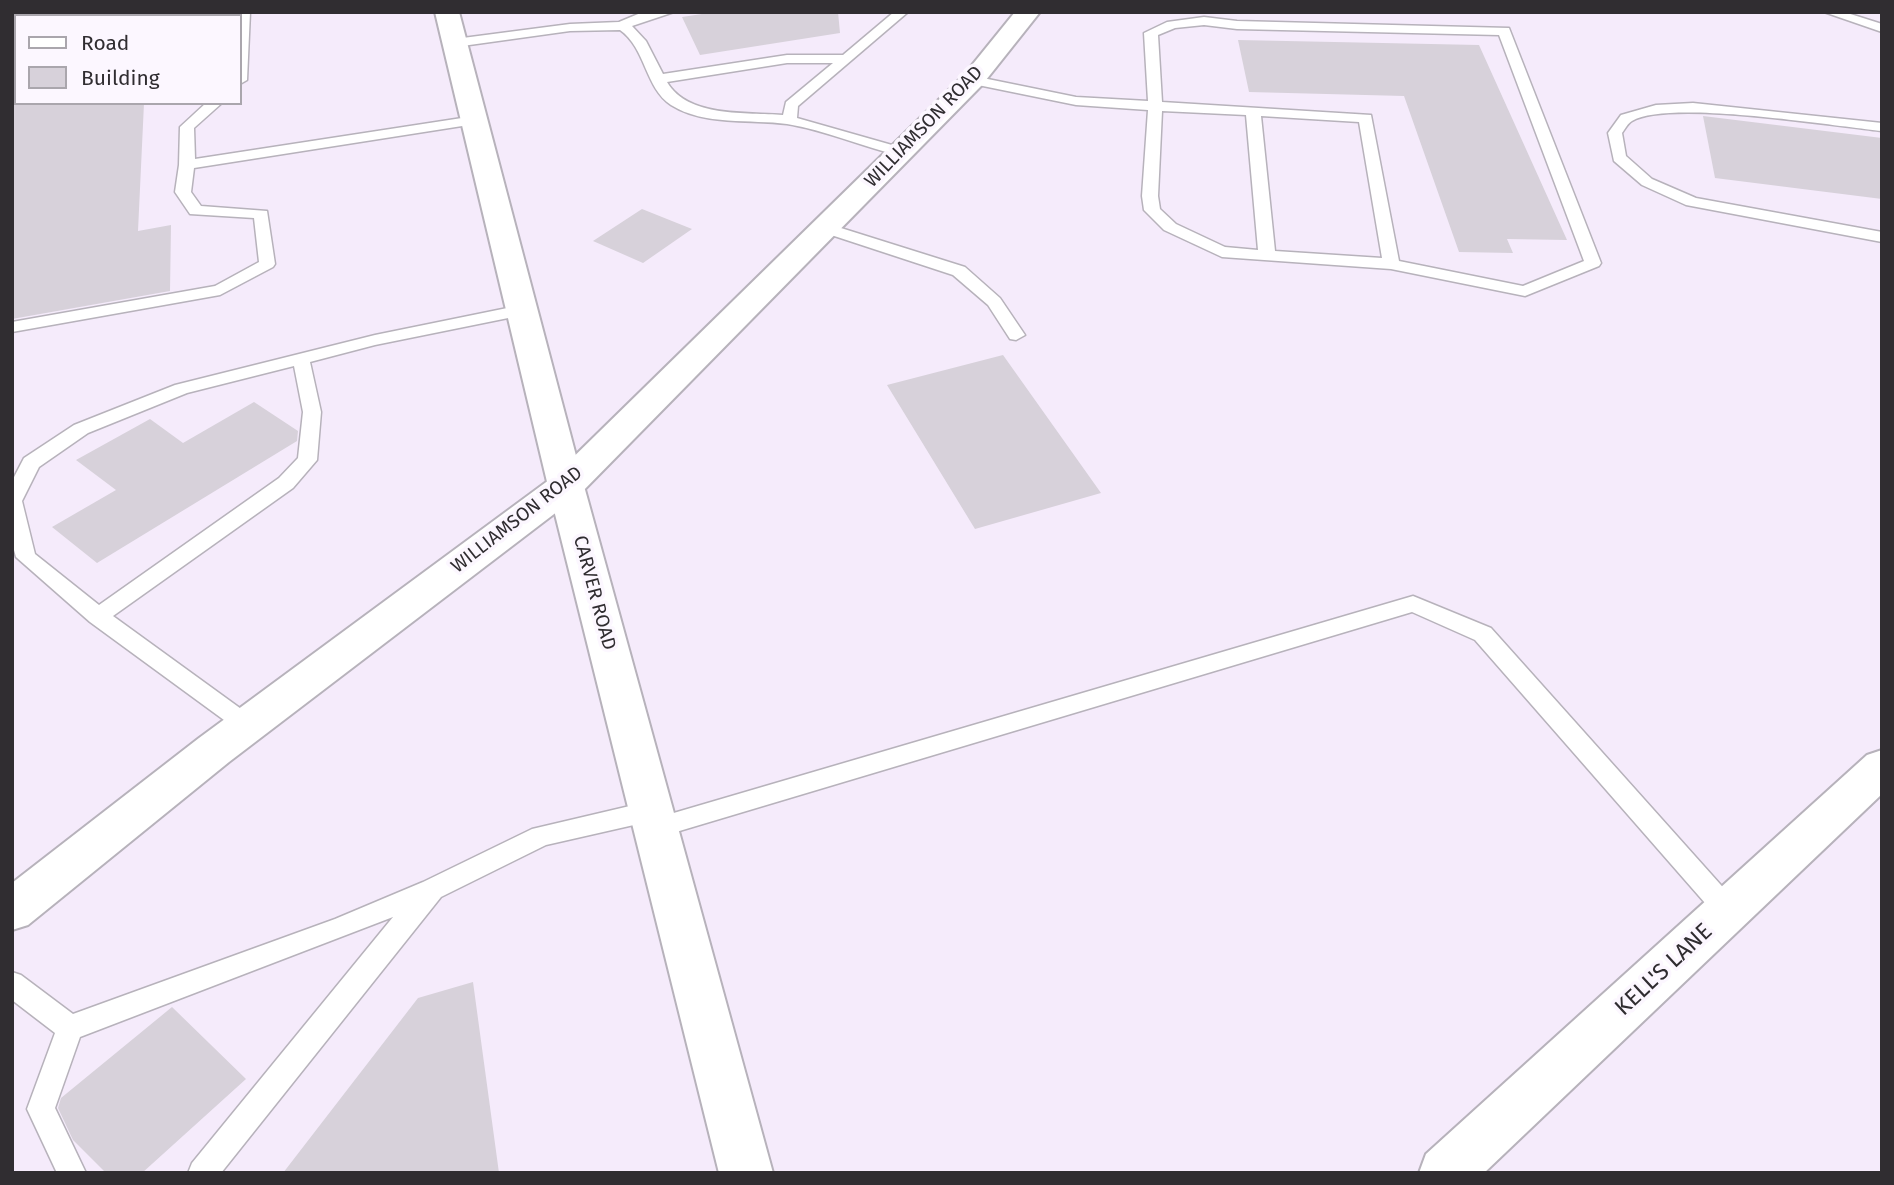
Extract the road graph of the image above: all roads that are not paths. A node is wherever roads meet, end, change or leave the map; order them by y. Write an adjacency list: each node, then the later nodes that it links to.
1 (244, 12): 10 (lane)
2 (447, 12): 9 (street, CARVER ROAD)
3 (668, 12): 7 (lane)
4 (902, 12): 11 (lane)
5 (1028, 12): 13 (street, WILLIAMSON ROAD)
6 (1830, 12): 8 (lane)
7 (621, 26): 9 (lane); 12 (lane)
8 (1882, 29)
9 (455, 43): 17 (street, CARVER ROAD)
10 (242, 46)
11 (845, 59): 12 (lane); 18 (lane)
12 (661, 79): 18 (lane)
13 (973, 80): 15 (lane); 20 (street, WILLIAMSON ROAD)
14 (213, 105): 21 (lane)
15 (1155, 106): 16 (lane); 24 (lane); 25 (lane)
16 (1253, 112): 24 (lane); 25 (lane)
17 (475, 120): 21 (lane); 26 (street, CARVER ROAD)
18 (790, 120): 20 (lane)
19 (1882, 128): 23 (lane)
20 (901, 152): 22 (street, WILLIAMSON ROAD)
21 (187, 166): 27 (lane)
22 (825, 228): 28 (lane); 30 (street, WILLIAMSON ROAD)
23 (1882, 237)
24 (1267, 255): 25 (lane)
25 (1391, 264)
26 (522, 310): 29 (lane); 30 (street, CARVER ROAD)
27 (12, 327)
28 (1016, 335)
29 (301, 359): 31 (lane); 32 (lane)
30 (566, 486): 33 (street, WILLIAMSON ROAD); 35 (street, CARVER ROAD)
31 (12, 501): 32 (lane)
32 (98, 616): 33 (lane)
33 (247, 725): 37 (street, WILLIAMSON ROAD)
34 (1882, 767): 38 (street, KELL'S LANE)
35 (653, 819): 36 (lane); 38 (lane); 43 (street, CARVER ROAD)
36 (432, 889): 40 (lane); 42 (lane)
37 (12, 910)
38 (1728, 911): 44 (street, KELL'S LANE)
39 (12, 984): 40 (lane)
40 (70, 1028): 41 (lane)
41 (72, 1173)
42 (202, 1173)
43 (746, 1173)
44 (1445, 1173)

